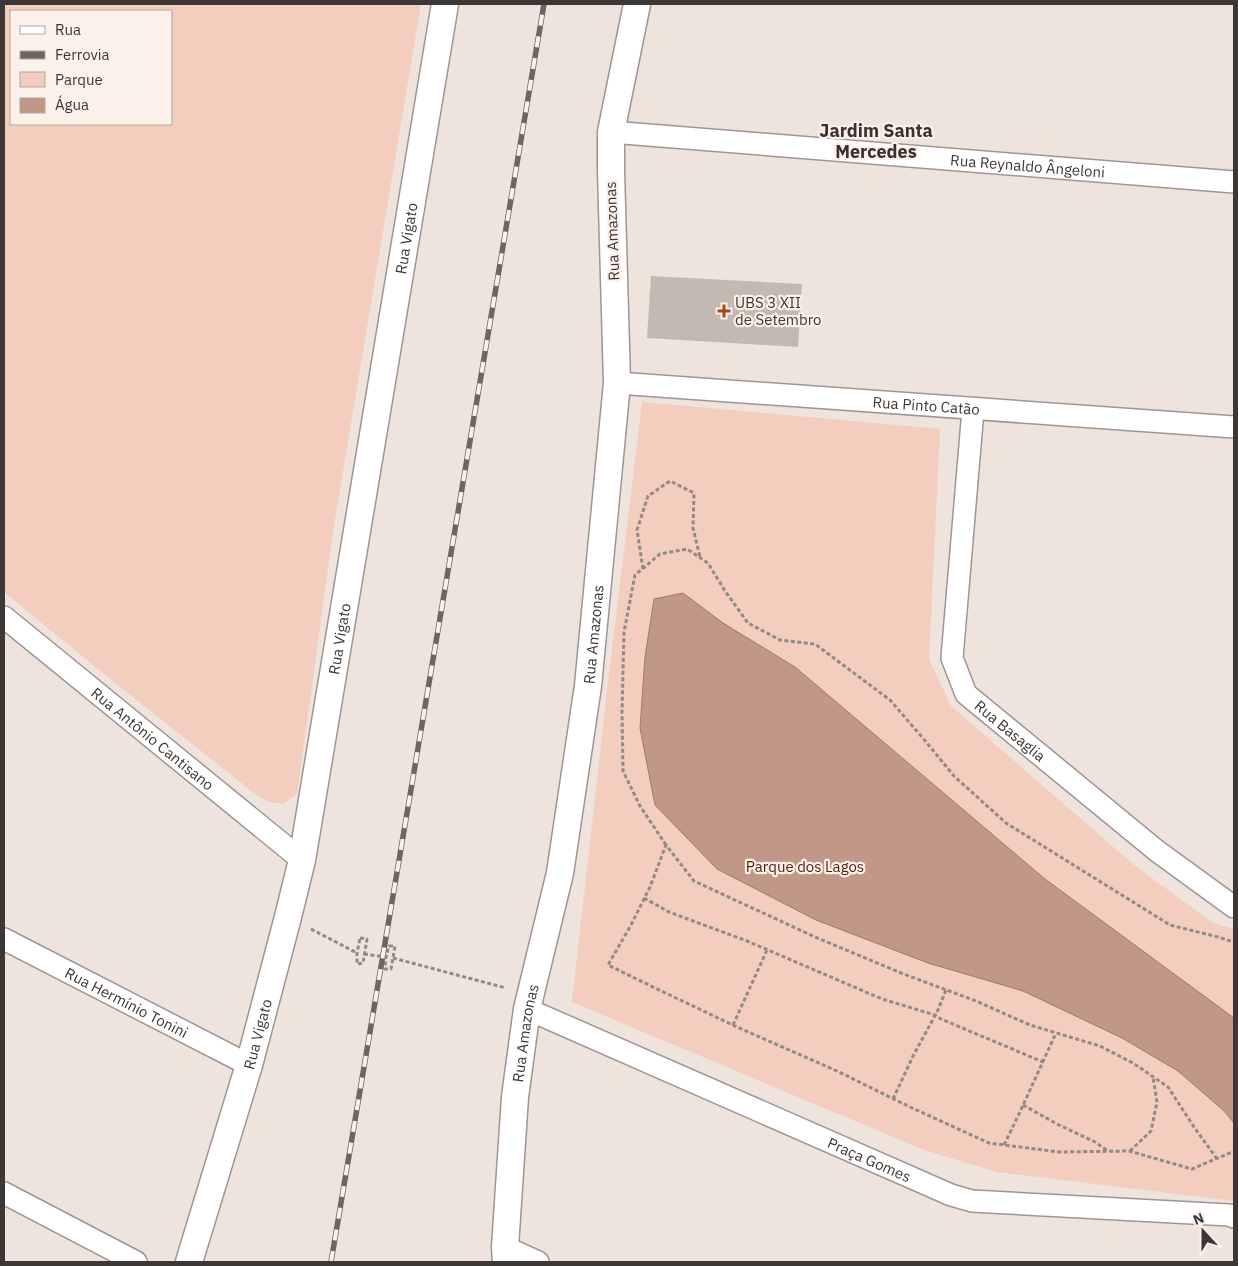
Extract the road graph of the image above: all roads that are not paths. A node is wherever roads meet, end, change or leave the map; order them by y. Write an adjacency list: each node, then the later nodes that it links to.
1 (445, 4): 9 (street, Rua Vigato)
2 (637, 4): 3 (street, Rua Amazonas)
3 (611, 132): 4 (street, Rua Reynaldo Ângeloni); 5 (street, Rua Amazonas)
4 (1234, 182)
5 (617, 383): 6 (street, Rua Pinto Catão); 12 (street, Rua Amazonas)
6 (973, 410): 7 (street, Rua Pinto Catão); 10 (street, Rua Basaglia)
7 (1234, 427)
8 (4, 617): 9 (street, Rua Antônio Cantisano)
9 (302, 860): 13 (street, Rua Vigato)
10 (1234, 908)
11 (4, 939): 13 (street, Rua Hermínio Tonini)
12 (529, 1002): 15 (street, Praça Gomes); 16 (street, Rua Amazonas)
13 (249, 1065): 18 (street, Rua Vigato)
14 (4, 1194): 17 (street)
15 (1234, 1216)
16 (506, 1255): 19 (street)
17 (136, 1262)
18 (190, 1262)
19 (538, 1262)

